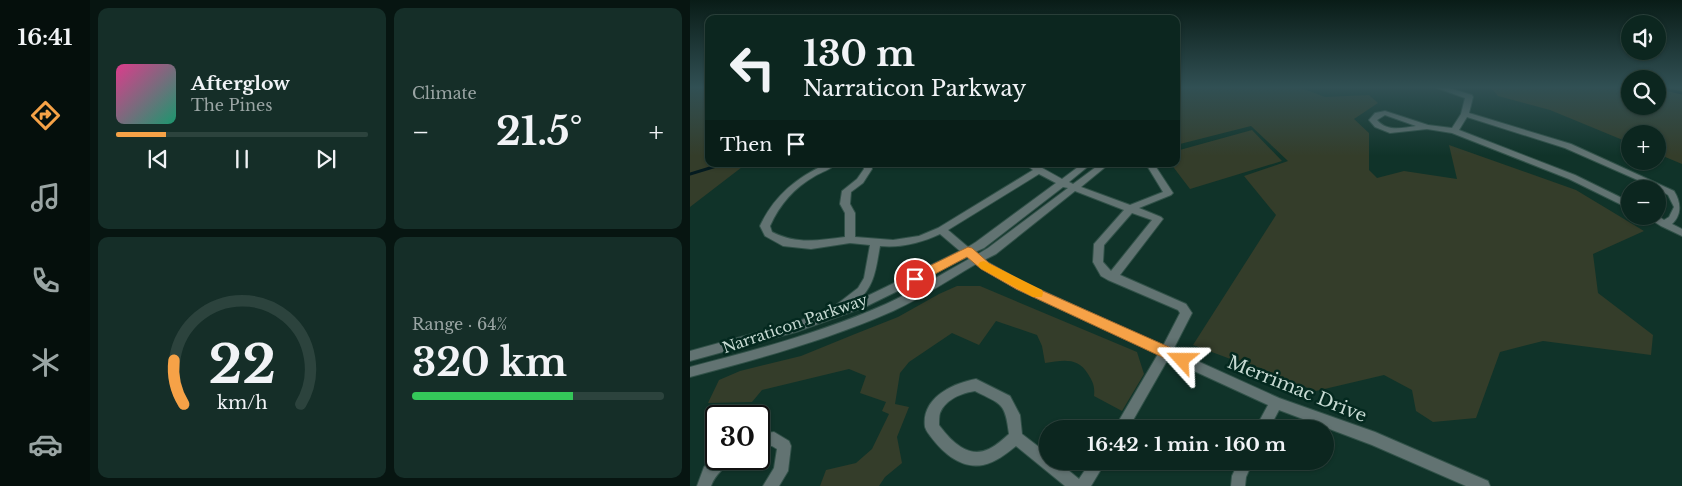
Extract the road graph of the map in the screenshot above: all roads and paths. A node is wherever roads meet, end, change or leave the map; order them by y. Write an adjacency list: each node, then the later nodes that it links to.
1 (1466, 111): 2 (street)
2 (1465, 114): 4 (street); 12 (street)
3 (1427, 127): 3 (street); 4 (street)
4 (1454, 132): 16 (street)
5 (827, 167): 22 (street)
6 (868, 167): 22 (street)
7 (1034, 167): 11 (street)
8 (1083, 167): 13 (street, Narraticon Parkway)
9 (1101, 167): 14 (street, Narraticon Parkway)
10 (1152, 167): 17 (street)
11 (1039, 170): 13 (street); 20 (street)
12 (1643, 180)
13 (1062, 183): 14 (street); 24 (street, Narraticon Parkway)
14 (1075, 188): 17 (street); 24 (street, Narraticon Parkway)
15 (1666, 191): 18 (street)
16 (1621, 202)
17 (1131, 208): 25 (street); 25 (street)
18 (1666, 223)
19 (1666, 225): 21 (street)
20 (941, 230): 23 (street); 24 (street, Merrimac Drive)
21 (1682, 233)
22 (850, 240): 23 (street)
23 (876, 242): 26 (street)
24 (973, 255): 26 (street, Narraticon Parkway); 27 (street, Merrimac Drive); 29 (street, Narraticon Parkway)
25 (1112, 277): 27 (street)
26 (833, 314): 28 (street, Narraticon Parkway)
27 (1166, 352): 30 (street, Merrimac Drive); 31 (street)
28 (690, 356)
29 (690, 372)
30 (1276, 403): 32 (street); 43 (street, Merrimac Drive)
31 (1125, 420)
32 (1267, 420)
33 (1016, 437): 33 (street); 40 (street)
34 (770, 439): 39 (street)
35 (711, 470): 38 (street)
36 (1093, 470): 41 (street)
37 (1242, 470): 42 (street)
38 (704, 486)
39 (770, 486)
40 (1076, 486)
41 (1083, 486)
42 (1238, 486)
43 (1483, 486)

